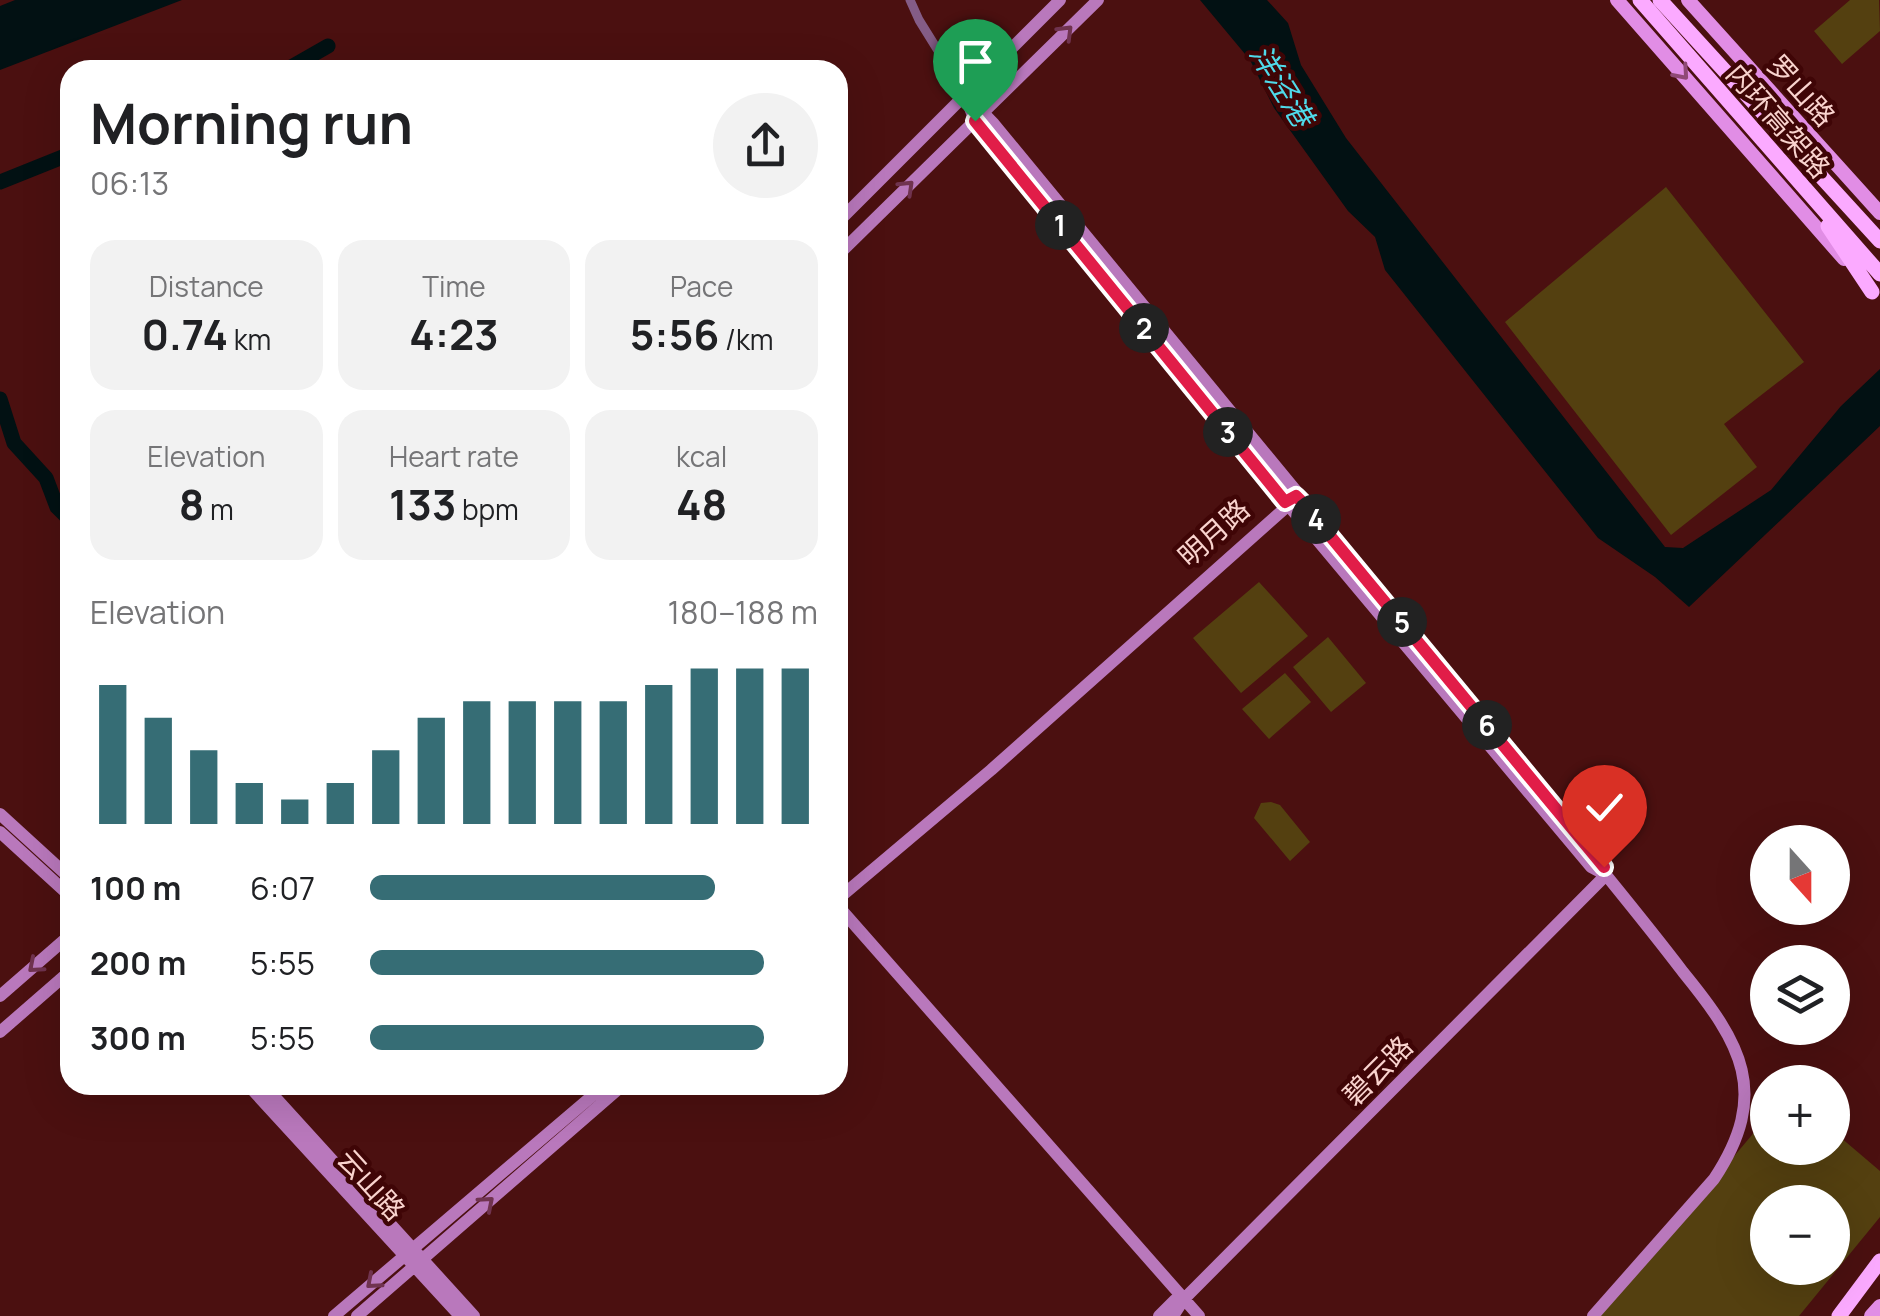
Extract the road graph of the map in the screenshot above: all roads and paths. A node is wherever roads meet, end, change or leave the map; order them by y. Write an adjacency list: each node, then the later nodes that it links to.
1 (910, 0): 9 (street)
2 (1060, 0): 9 (street)
3 (1098, 0): 10 (street, one-way to 3)
4 (1617, 0): 17 (main road, one-way to 17)
5 (1640, 0): 8 (highway, 内环高架路)
6 (1660, 0): 8 (highway, 内环高架路)
7 (1688, 0): 13 (main road, 罗山路)
8 (1689, 44): 11 (highway, 内环高架路); 14 (highway, 内环高架路)
9 (965, 94): 10 (street); 12 (street)
10 (980, 117): 15 (street, one-way to 10); 18 (street)
11 (1795, 177): 16 (highway, 内环高架路); 17 (highway)
12 (848, 212)
13 (1880, 214)
14 (1880, 241)
15 (848, 245)
16 (1880, 274)
17 (1876, 297)
18 (1290, 501): 22 (street); 23 (street, 明月路); 25 (street, 明月路)
19 (0, 814): 21 (street)
20 (0, 832): 24 (street)
21 (60, 869)
22 (1606, 875): 40 (street, 碧云路); 49 (street)
23 (848, 882)
24 (60, 887)
25 (848, 894)
26 (848, 914): 40 (street)
27 (60, 944): 29 (street, one-way to 29)
28 (60, 980): 30 (street)
29 (0, 996)
30 (0, 1032)
31 (258, 1095): 35 (street, 云山路)
32 (273, 1095): 35 (street, 云山路)
33 (593, 1095): 35 (street)
34 (611, 1095): 36 (street, one-way to 34)
35 (408, 1252): 36 (street, 云山路); 42 (street, one-way to 42)
36 (418, 1264): 43 (street); 44 (street, 云山路); 45 (street, 云山路)
37 (1880, 1264): 39 (main road); 50 (highway)
38 (1880, 1276): 39 (highway)
39 (1864, 1294): 50 (main road)
40 (1184, 1300): 46 (street, 碧云路); 47 (street, 碧云路); 48 (street)
41 (1880, 1306): 51 (main road)
42 (334, 1316)
43 (357, 1316)
44 (460, 1316)
45 (474, 1316)
46 (1159, 1316)
47 (1172, 1316)
48 (1199, 1316)
49 (1593, 1316)
50 (1842, 1316)
51 (1870, 1316)

